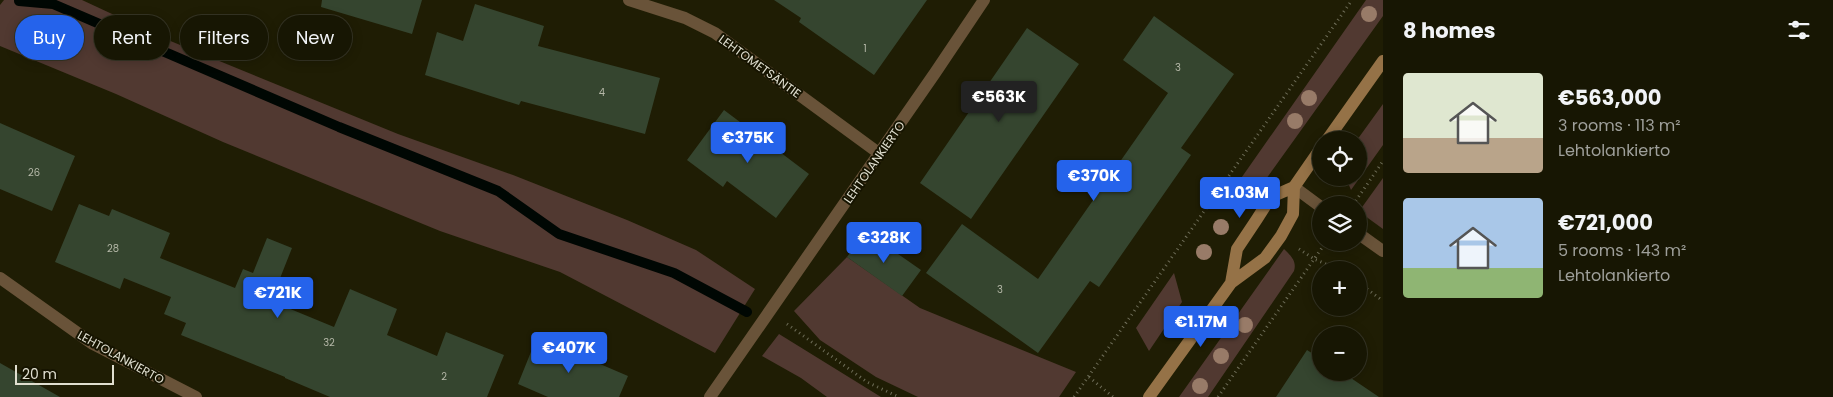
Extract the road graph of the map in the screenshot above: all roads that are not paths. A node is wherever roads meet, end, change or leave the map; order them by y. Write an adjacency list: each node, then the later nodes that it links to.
1 (629, 0): 5 (street, LEHTOMETSÄNTIE)
2 (984, 0): 5 (street, LEHTOLANKIERTO)
3 (1383, 61): 4 (main road)
4 (1333, 131)
5 (880, 154): 14 (street, LEHTOLANKIERTO)
6 (1312, 161): 7 (main road)
7 (1294, 187): 8 (street); 12 (main road); 12 (main road)
8 (1312, 200)
9 (1367, 240): 10 (street)
10 (1383, 251)
11 (0, 278): 13 (street, LEHTOLANKIERTO)
12 (1231, 283): 15 (main road)
13 (196, 397)
14 (710, 397)
15 (1149, 397)

